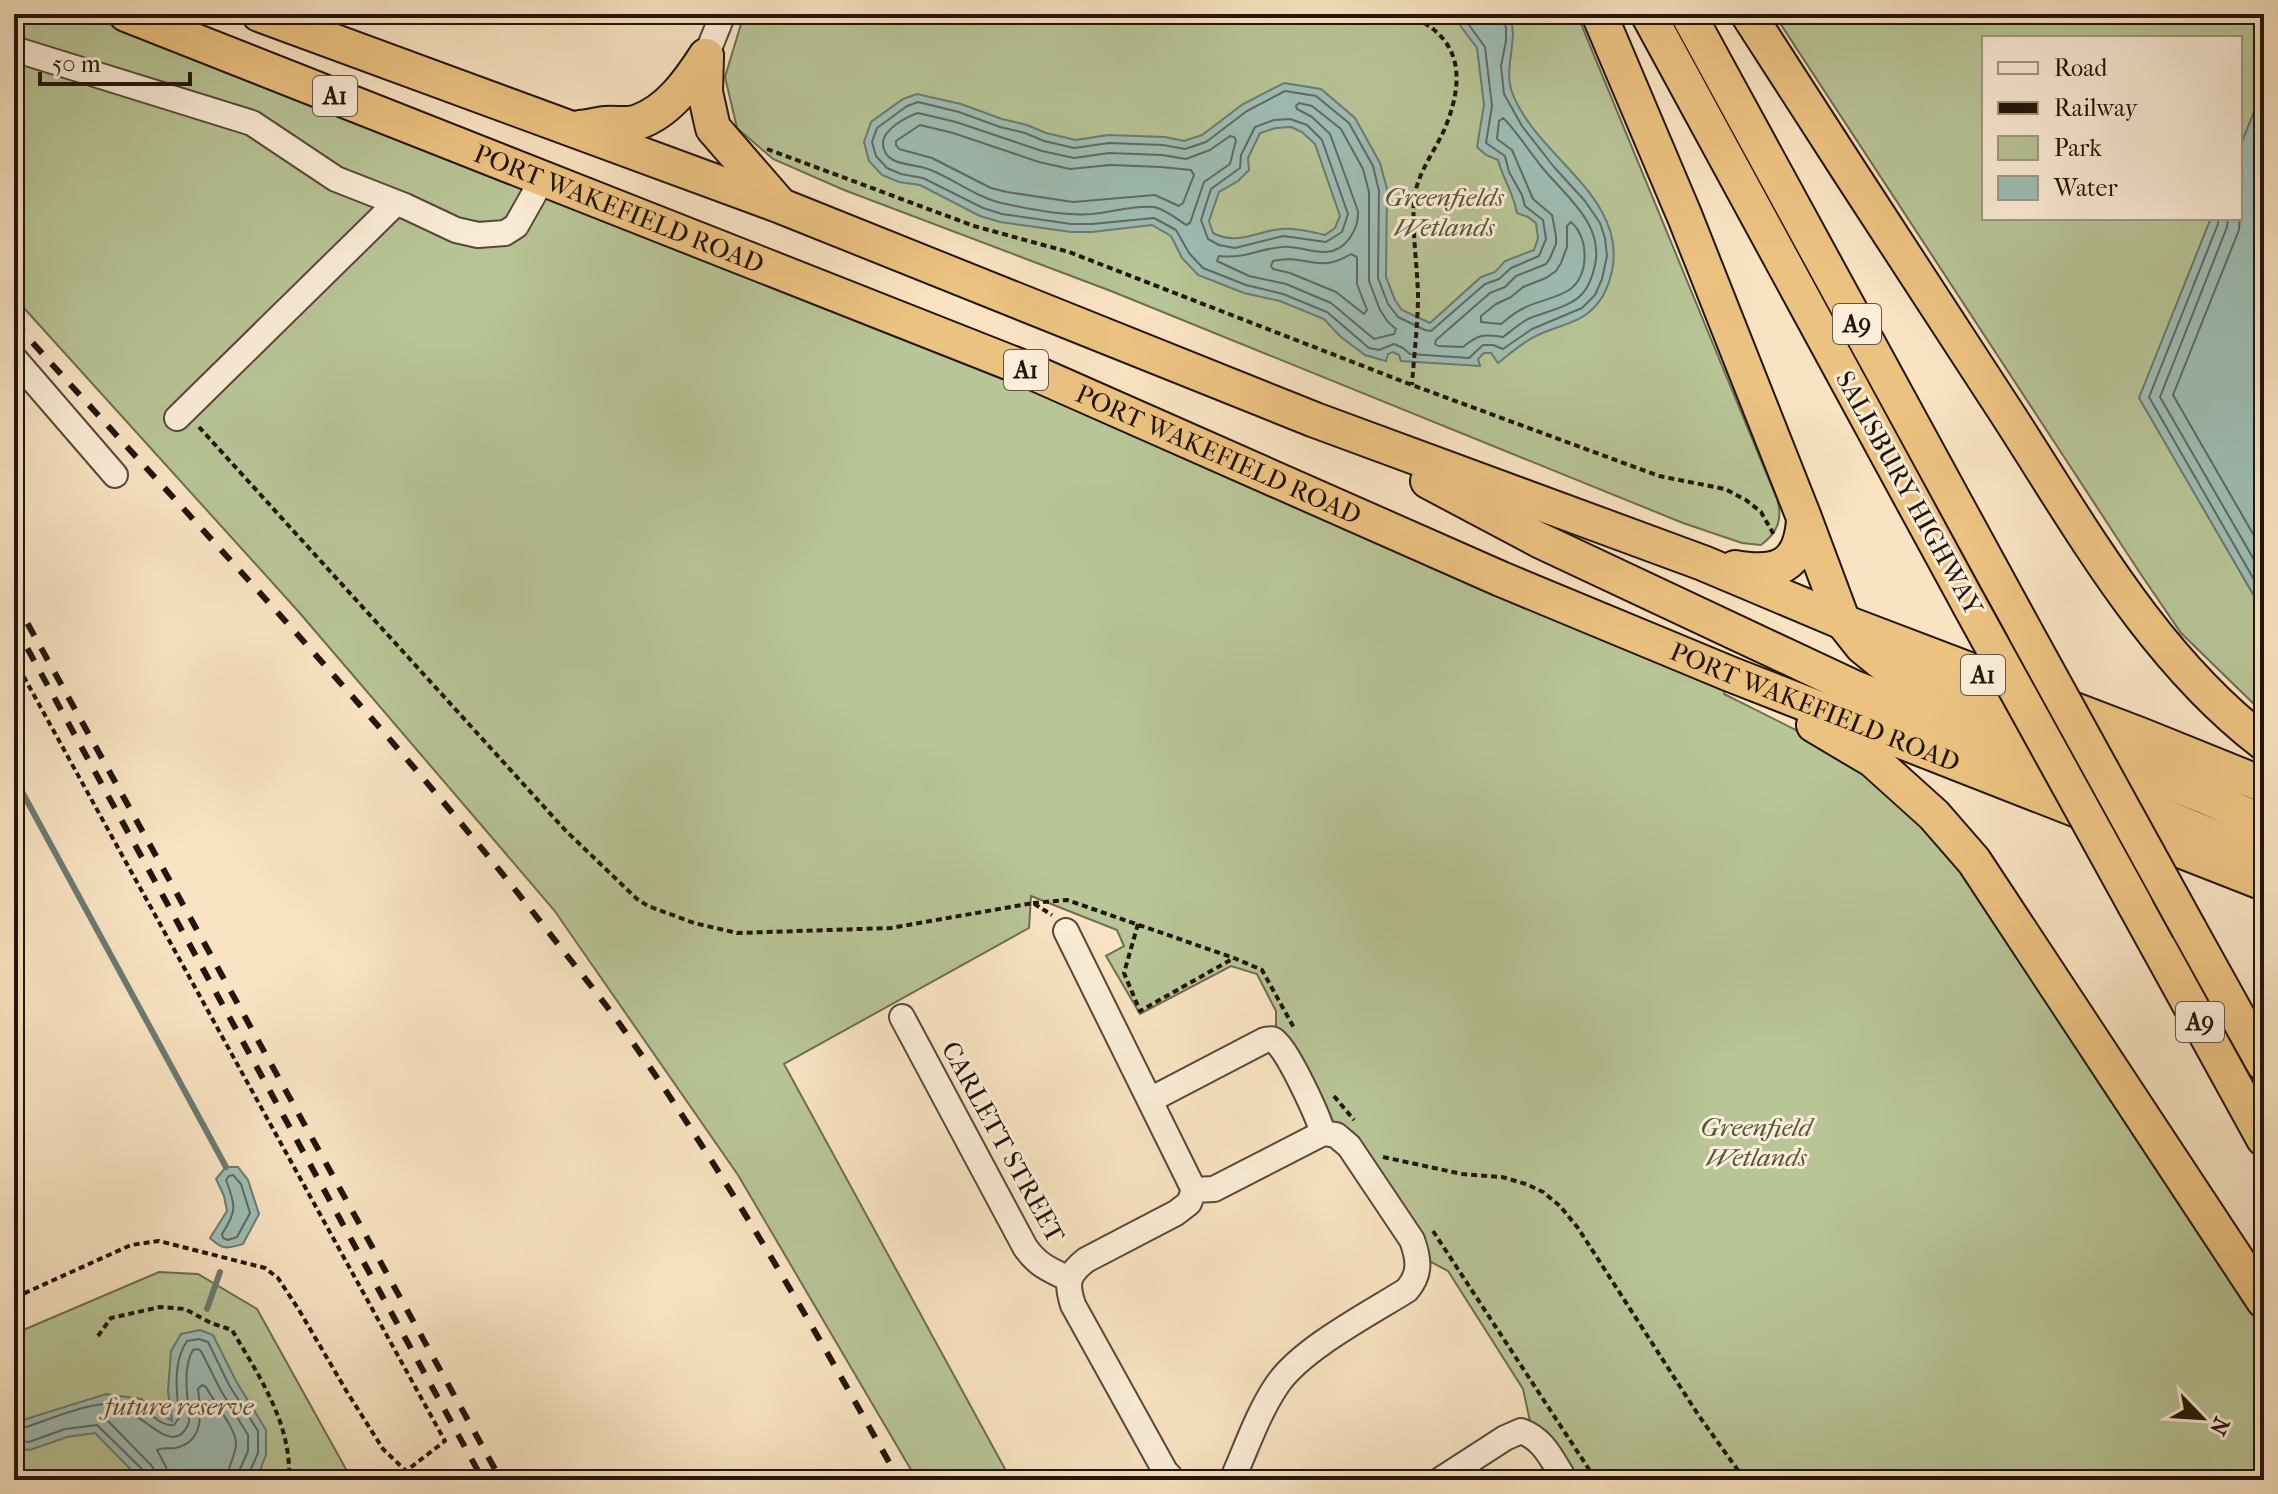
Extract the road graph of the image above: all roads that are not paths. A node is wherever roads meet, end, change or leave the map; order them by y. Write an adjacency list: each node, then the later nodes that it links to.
1 (126, 14): 11 (highway, PORT WAKEFIELD ROAD / A1)
2 (259, 14): 10 (highway, PORT WAKEFIELD ROAD / A1)
3 (723, 14): 9 (street)
4 (1599, 14): 18 (highway)
5 (1648, 14): 32 (highway, SALISBURY HIGHWAY / A9, bridge)
6 (1688, 14): 29 (highway, SALISBURY HIGHWAY / A9, bridge)
7 (1748, 14): 22 (highway)
8 (14, 49): 12 (street)
9 (706, 56): 10 (highway); 13 (highway)
10 (572, 130): 13 (highway, PORT WAKEFIELD ROAD / A1)
11 (543, 178): 12 (street); 21 (highway, PORT WAKEFIELD ROAD / A1)
12 (396, 203): 15 (street)
13 (781, 206): 16 (highway, PORT WAKEFIELD ROAD / A1)
14 (14, 358): 17 (street)
15 (180, 414)
16 (1315, 420): 19 (highway, PORT WAKEFIELD ROAD / A1); 25 (highway)
17 (115, 475)
18 (1791, 531): 19 (highway); 20 (highway)
19 (1703, 563): 20 (highway, PORT WAKEFIELD ROAD / A1)
20 (1843, 622): 23 (highway, PORT WAKEFIELD ROAD / A1); 24 (highway)
21 (1730, 674): 26 (highway, PORT WAKEFIELD ROAD / A1); 35 (highway)
22 (2264, 743)
23 (2264, 785)
24 (2264, 823)
25 (2264, 858)
26 (2264, 883)
27 (1066, 931): 30 (street)
28 (902, 1017): 34 (street, CARLETT STREET)
29 (2264, 1064)
30 (1150, 1100): 31 (street); 33 (street)
31 (1323, 1133): 33 (street); 37 (street)
32 (2264, 1139)
33 (1194, 1190): 34 (street)
34 (1069, 1279): 36 (street)
35 (2264, 1301)
36 (1173, 1480)
37 (1232, 1480)
38 (1440, 1480): 39 (street)
39 (1565, 1480)

